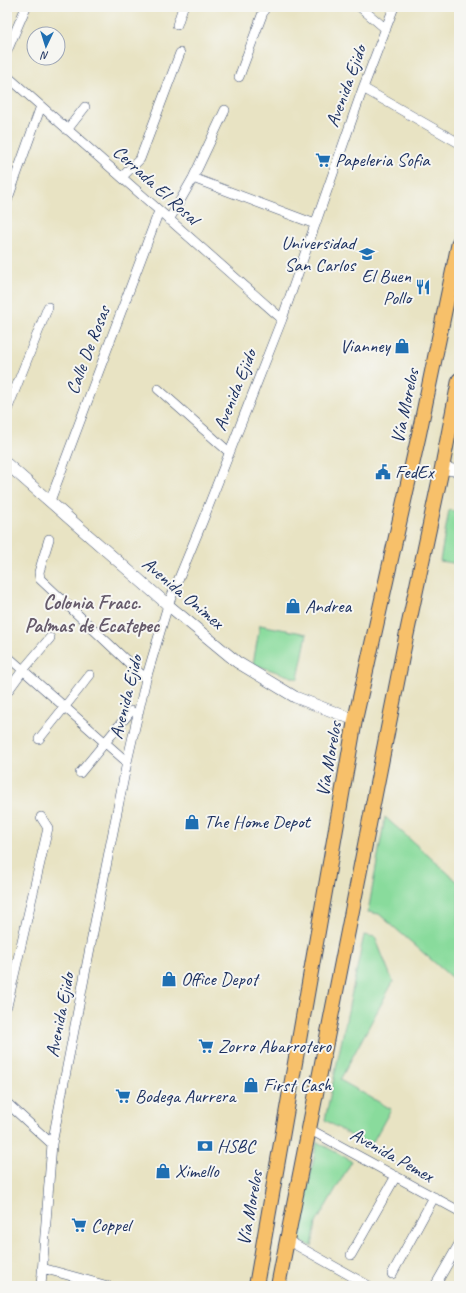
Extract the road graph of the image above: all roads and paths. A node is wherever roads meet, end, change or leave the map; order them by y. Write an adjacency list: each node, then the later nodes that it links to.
1 (26, 7): 8 (street)
2 (183, 7): 6 (street)
3 (265, 7): 11 (street)
4 (360, 7): 7 (street)
5 (394, 7): 7 (street, Avenida Ejido)
6 (177, 25)
7 (386, 29): 12 (street, Avenida Ejido)
8 (7, 51)
9 (180, 53): 18 (street)
10 (7, 76): 13 (street, Cerrada El Rosal)
11 (238, 77)
12 (363, 88): 17 (street); 23 (street, Avenida Ejido)
13 (41, 106): 16 (street, Cerrada El Rosal); 20 (street)
14 (85, 107): 16 (street)
15 (225, 110): 19 (street)
16 (67, 130): 18 (street, Cerrada El Rosal)
17 (459, 143)
18 (122, 177): 21 (street, Cerrada El Rosal)
19 (193, 178): 22 (street); 23 (street)
20 (7, 201)
21 (159, 211): 22 (street, Cerrada El Rosal); 34 (street, Calle De Rosas)
22 (169, 220): 26 (street, Cerrada El Rosal)
23 (315, 224): 26 (street, Avenida Ejido)
24 (459, 242): 45 (main road, Vía Morelos)
25 (48, 307): 29 (street)
26 (282, 319): 30 (street, Avenida Ejido)
27 (459, 380): 32 (main road)
28 (158, 390): 30 (street)
29 (7, 410)
30 (229, 452): 36 (street, Avenida Ejido)
31 (7, 464): 34 (street, Avenida Onimex)
32 (442, 468): 33 (street); 53 (main road)
33 (459, 471)
34 (50, 501): 36 (street, Avenida Onimex)
35 (49, 539): 41 (street)
36 (168, 605): 41 (street, Avenida Ejido); 45 (street, Avenida Onimex)
37 (50, 638): 39 (street)
38 (7, 656): 39 (street)
39 (23, 670): 42 (street); 43 (street)
40 (90, 675): 43 (street)
41 (146, 680): 48 (street, Avenida Ejido)
42 (7, 692)
43 (64, 706): 46 (street); 47 (street)
44 (131, 711): 47 (street)
45 (354, 720): 65 (main road, Vía Morelos)
46 (39, 739)
47 (106, 742): 48 (street); 49 (street)
48 (127, 762): 54 (street, Avenida Ejido)
49 (80, 773)
50 (41, 817): 51 (street)
51 (7, 1006)
52 (7, 1103): 54 (street)
53 (309, 1128): 55 (street, Avenida Pemex); 58 (main road)
54 (52, 1144): 61 (street, Avenida Ejido)
55 (396, 1176): 56 (street, Avenida Pemex); 60 (street)
56 (434, 1197): 57 (street, Avenida Pemex); 62 (street)
57 (459, 1211)
58 (287, 1240): 66 (main road); 67 (street)
59 (459, 1244): 68 (street)
60 (351, 1255)
61 (42, 1268): 63 (street, Avenida Ejido); 64 (street)
62 (392, 1274)
63 (41, 1286)
64 (108, 1286)
65 (256, 1286)
66 (278, 1286)
67 (369, 1286)
68 (436, 1286)

